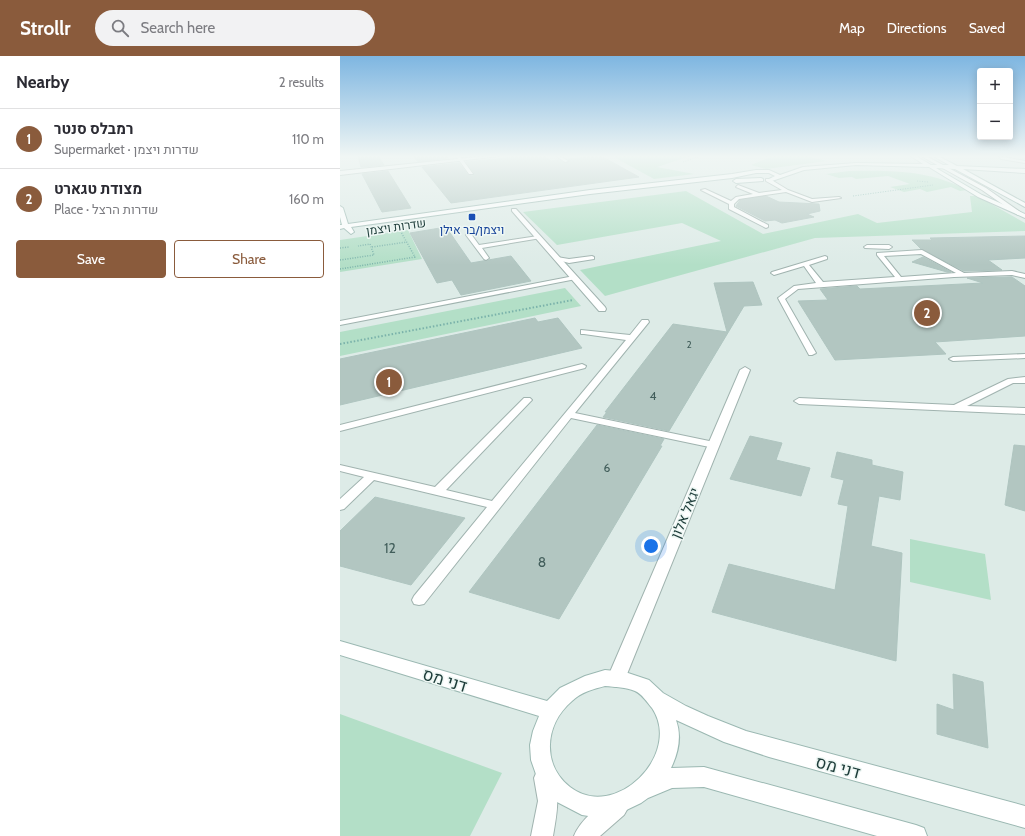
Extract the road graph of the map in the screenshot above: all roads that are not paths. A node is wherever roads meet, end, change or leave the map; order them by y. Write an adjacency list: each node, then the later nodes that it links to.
1 (587, 192): 19 (street, שדרות ויצמן)
2 (646, 192): 12 (street)
3 (709, 192): 15 (lane)
4 (753, 192): 11 (lane)
5 (777, 192): 11 (lane)
6 (790, 192): 13 (lane)
7 (976, 192): 18 (street)
8 (989, 192): 18 (lane)
9 (994, 192): 14 (lane)
10 (1004, 192): 14 (street)
11 (759, 195): 15 (lane)
12 (619, 196)
13 (839, 198)
14 (1023, 202)
15 (732, 203): 20 (lane)
16 (340, 208): 19 (street)
17 (514, 210): 23 (street)
18 (1023, 215)
19 (343, 226): 21 (street, שדרות ויצמן)
20 (766, 226)
21 (359, 232)
22 (469, 235): 24 (lane)
23 (538, 238): 24 (lane); 29 (street)
24 (478, 247): 27 (lane)
25 (867, 247): 26 (lane)
26 (922, 252): 33 (lane); 36 (lane)
27 (486, 258)
28 (825, 258): 30 (lane)
29 (557, 259): 31 (street); 31 (lane)
30 (805, 264): 32 (lane); 37 (lane)
31 (566, 269): 35 (street)
32 (774, 273)
33 (965, 274): 34 (lane); 36 (lane)
34 (1025, 276)
35 (574, 278): 38 (street); 40 (lane)
36 (900, 278): 37 (lane)
37 (821, 284): 43 (lane)
38 (602, 309)
39 (645, 322): 42 (lane)
40 (340, 323)
41 (584, 332): 42 (lane)
42 (632, 338): 53 (lane)
43 (812, 353)
44 (1025, 356): 45 (lane)
45 (953, 359)
46 (582, 366): 54 (lane)
47 (745, 370): 55 (street, יגאל אלון)
48 (1025, 380): 51 (lane)
49 (527, 400): 58 (lane)
50 (799, 401): 51 (lane)
51 (955, 408): 52 (lane)
52 (1025, 411)
53 (569, 415): 55 (lane); 59 (lane)
54 (340, 428)
55 (714, 445): 63 (street, יגאל אלון)
56 (340, 468): 57 (lane)
57 (372, 476): 58 (lane); 60 (lane)
58 (438, 492): 59 (lane)
59 (495, 505): 61 (lane)
60 (340, 506)
61 (419, 600)
62 (340, 648): 65 (street, דני מס)
63 (616, 679): 64 (street); 65 (street)
64 (658, 700): 67 (street); 69 (street, דני מס)
65 (551, 711): 66 (street)
66 (543, 771): 68 (street); 70 (street)
67 (646, 788): 68 (street); 72 (street)
68 (624, 802): 71 (street)
69 (1025, 817)
70 (542, 836)
71 (585, 836)
72 (916, 836)

